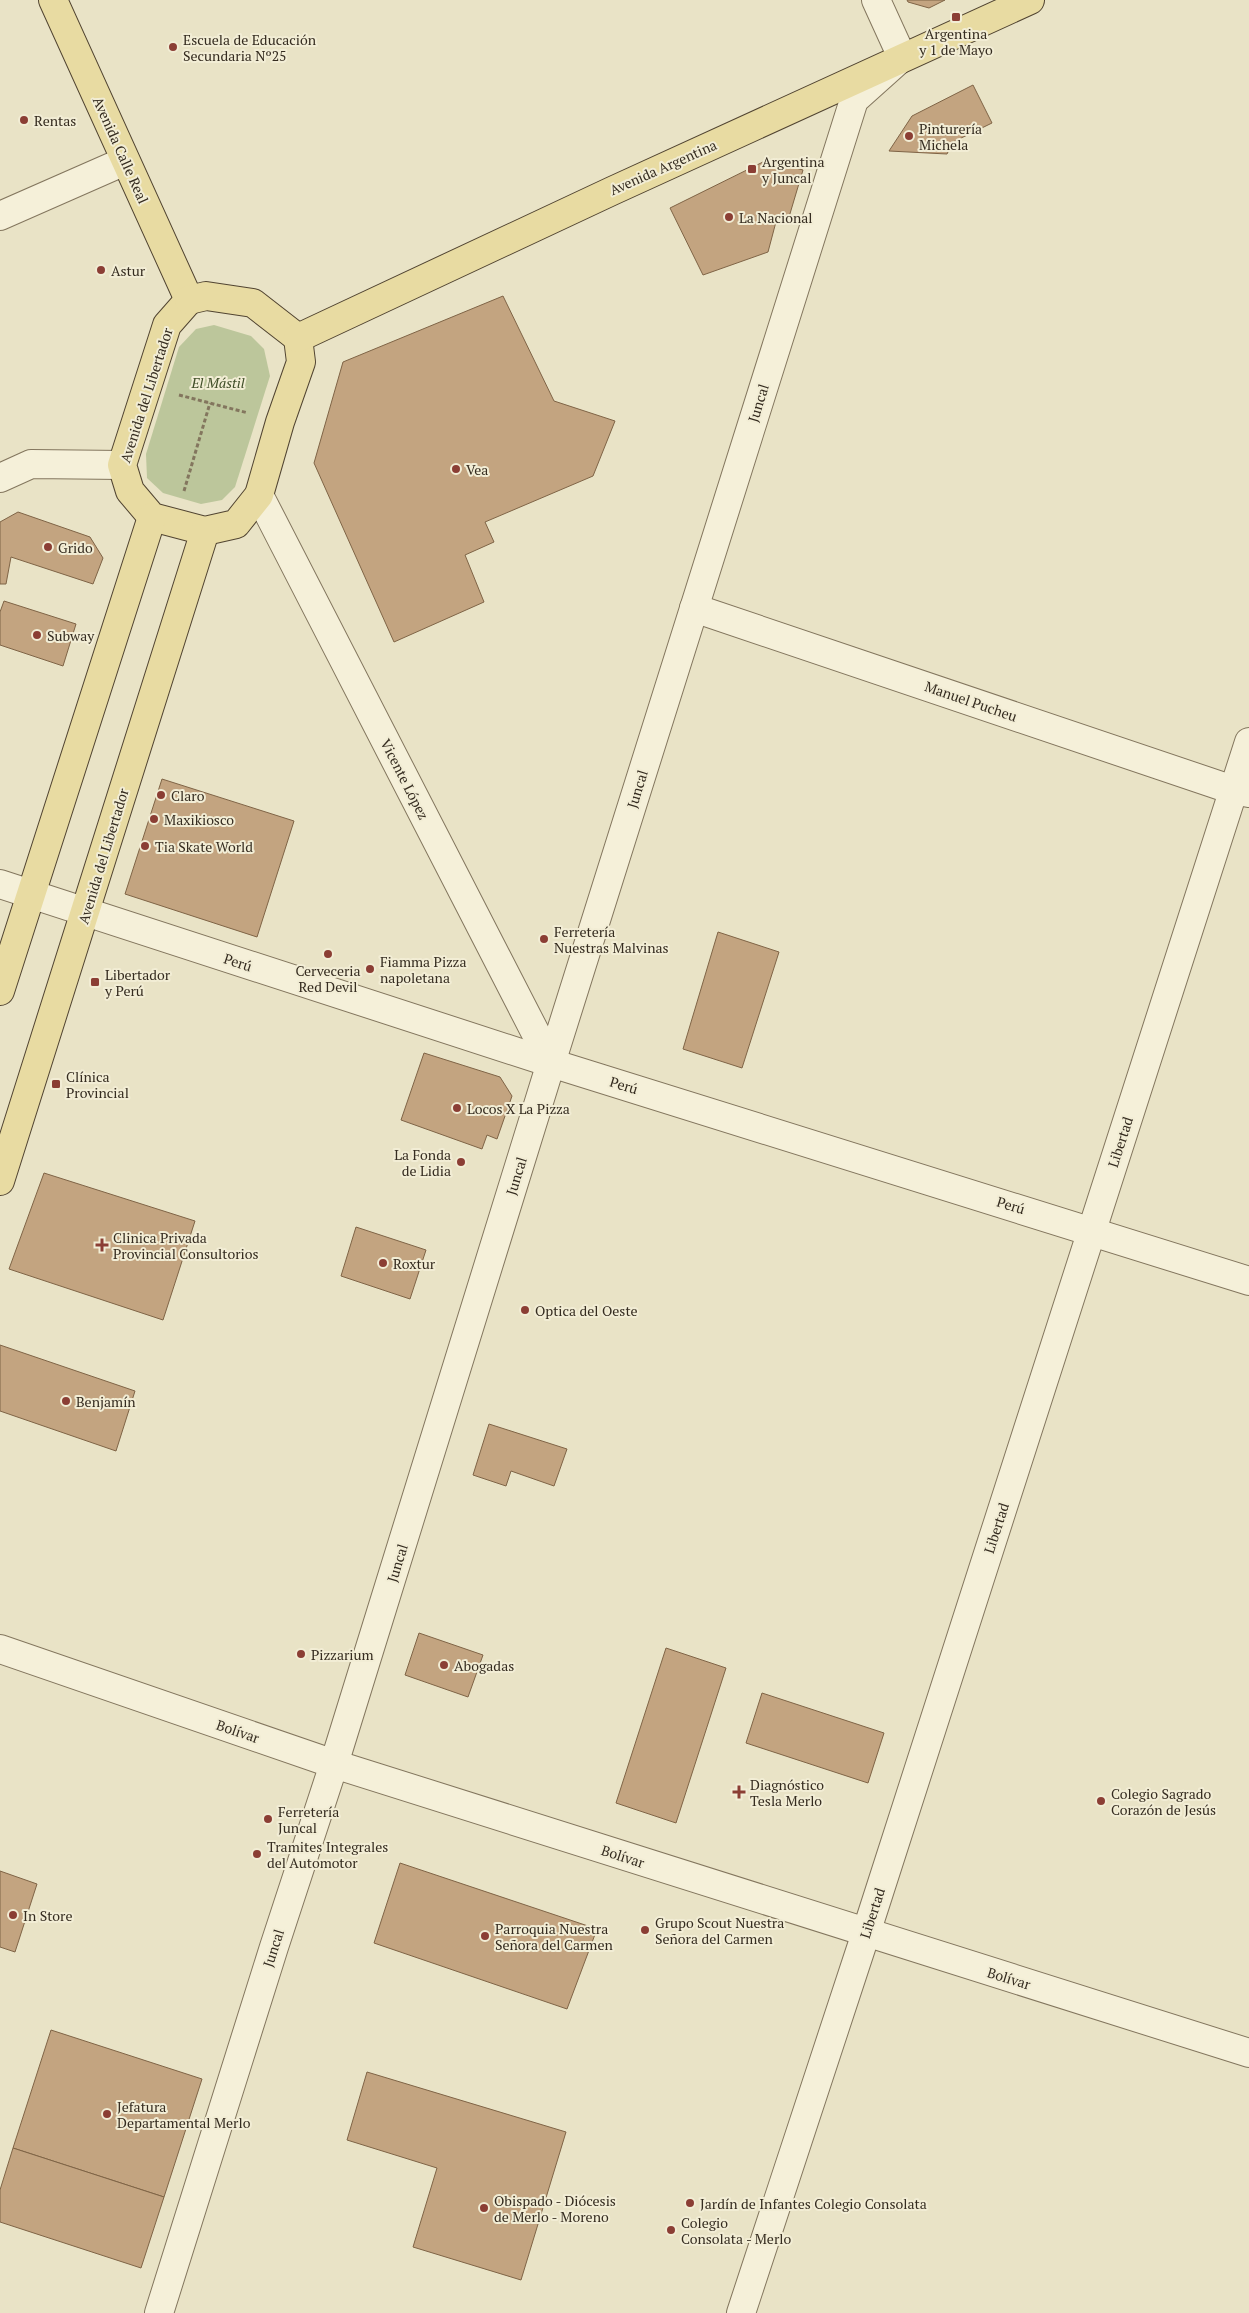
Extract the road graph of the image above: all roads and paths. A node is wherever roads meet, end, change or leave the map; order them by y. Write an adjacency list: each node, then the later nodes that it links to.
1 (53, 0): 5 (main road, Avenida Calle Real)
2 (876, 0): 4 (street)
3 (1030, 0): 4 (main road, Avenida Argentina)
4 (902, 57): 8 (main road, Avenida Argentina); 17 (street, Juncal)
5 (125, 161): 6 (street); 7 (main road, Avenida Calle Real)
6 (0, 216)
7 (189, 300): 8 (main road); 9 (main road, Avenida del Libertador)
8 (298, 338): 11 (main road)
9 (147, 386): 10 (path); 12 (main road, Avenida del Libertador)
10 (210, 403): 11 (path); 15 (path)
11 (280, 422): 14 (main road)
12 (122, 465): 13 (street); 15 (main road, Avenida del Libertador)
13 (0, 478)
14 (259, 495): 16 (main road); 24 (street, Vicente López)
15 (163, 520): 16 (main road); 21 (main road)
16 (205, 531): 22 (main road, Avenida del Libertador)
17 (694, 608): 19 (street, Manuel Pucheu); 24 (street, Juncal)
18 (1249, 742): 19 (street, Libertad)
19 (1241, 791): 26 (street, Libertad)
20 (0, 884): 21 (street, Perú)
21 (31, 894): 22 (street, Perú); 23 (main road)
22 (86, 913): 24 (street, Perú); 25 (main road, Avenida del Libertador)
23 (0, 991)
24 (551, 1063): 26 (street, Perú); 29 (street, Juncal)
25 (0, 1181)
26 (1092, 1230): 27 (street, Perú); 30 (street, Libertad)
27 (1249, 1281)
28 (0, 1649): 29 (street, Bolívar)
29 (334, 1764): 30 (street, Bolívar); 32 (street, Juncal)
30 (866, 1933): 31 (street, Bolívar); 33 (street, Libertad)
31 (1249, 2053)
32 (159, 2313)
33 (741, 2313)

